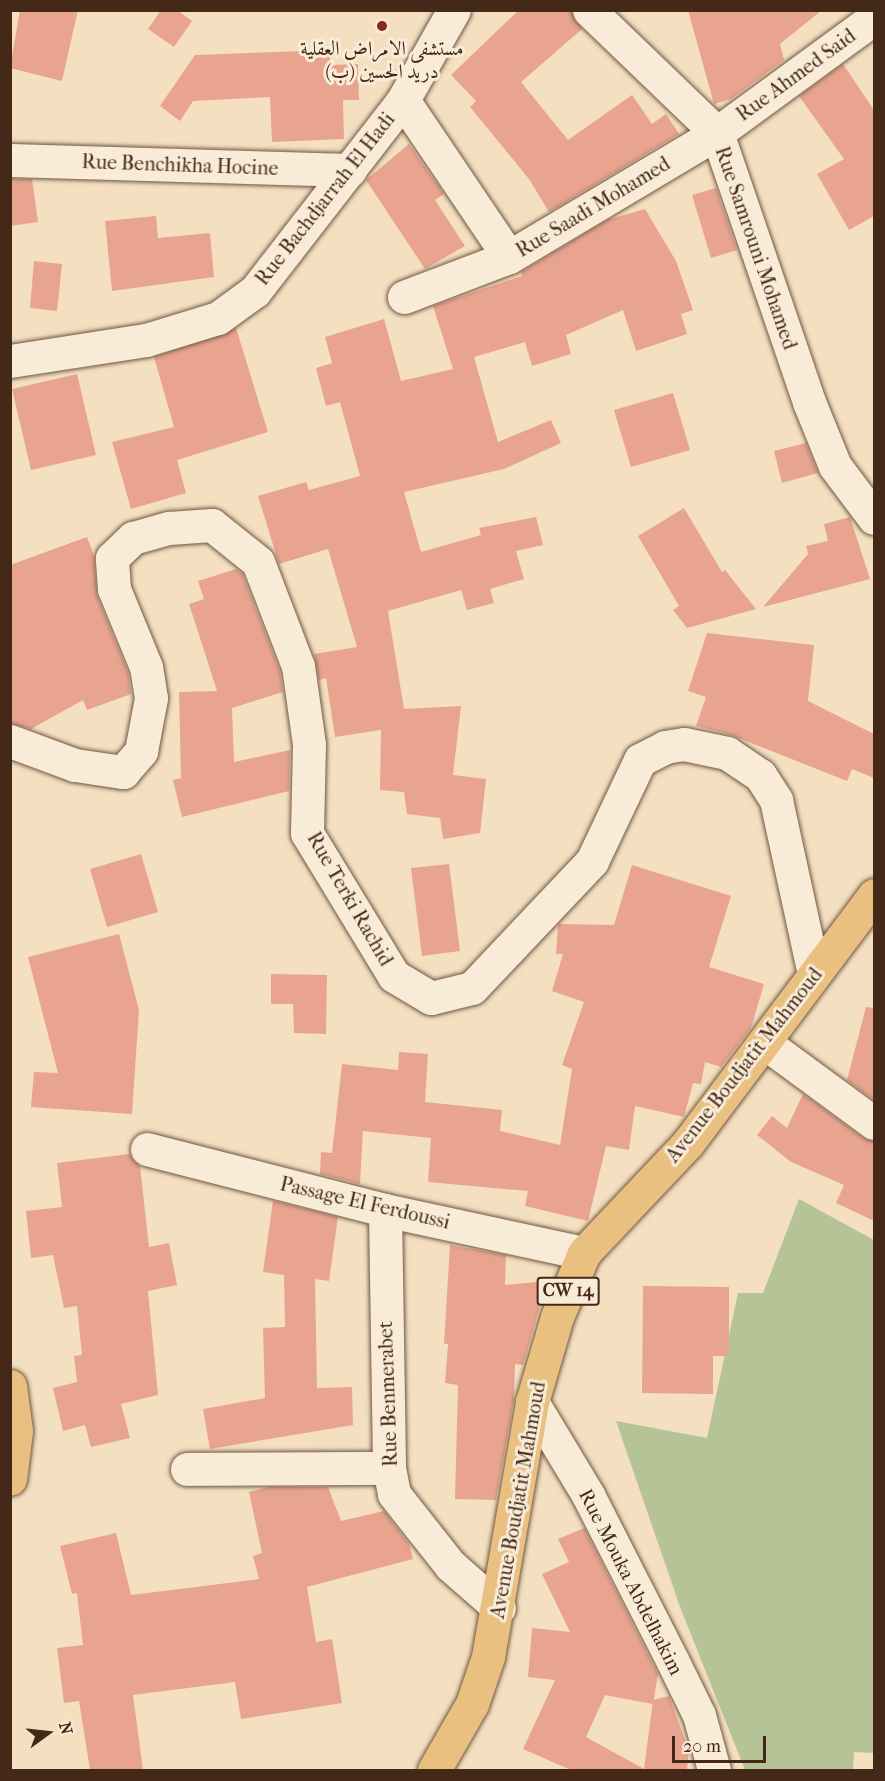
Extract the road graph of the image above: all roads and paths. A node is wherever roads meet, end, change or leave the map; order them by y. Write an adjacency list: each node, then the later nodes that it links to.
1 (454, 10): 4 (street, Rue Bachdjarrah El Hadi)
2 (589, 10): 5 (street, Rue Samrouni Mohamed)
3 (874, 18): 5 (street, Rue Ahmed Said)
4 (403, 100): 7 (street, Rue Bachdjarrah El Hadi); 8 (street, Rue Saadi Mohamed)
5 (717, 133): 8 (street, Rue Saadi Mohamed); 11 (street, Rue Samrouni Mohamed)
6 (10, 160): 7 (street, Rue Benchikha Hocine)
7 (350, 170): 10 (street, Rue Bachdjarrah El Hadi)
8 (509, 257): 9 (street)
9 (404, 297)
10 (10, 361)
11 (874, 518)
12 (10, 741): 14 (street, Rue Terki Rachid)
13 (874, 895): 14 (main road, Avenue Boudjatit Mahmoud / CW 14)
14 (814, 974): 15 (main road, Avenue Boudjatit Mahmoud / CW 14)
15 (765, 1043): 16 (street); 19 (main road, Avenue Boudjatit Mahmoud / CW 14)
16 (874, 1123)
17 (147, 1149): 18 (street, Passage El Ferdoussi)
18 (385, 1210): 19 (street, Passage El Ferdoussi); 22 (street, Rue Benmerabet)
19 (584, 1253): 21 (main road, Avenue Boudjatit Mahmoud / CW 14)
20 (10, 1386): 24 (main road)
21 (532, 1402): 25 (main road, Avenue Boudjatit Mahmoud / CW 14); 27 (street, Rue Mouka Abdelhakim)
22 (389, 1468): 23 (street); 25 (street, Rue Benmerabet)
23 (187, 1469)
24 (10, 1479)
25 (499, 1608): 26 (main road, Avenue Boudjatit Mahmoud / CW 14)
26 (434, 1770)
27 (714, 1770)

